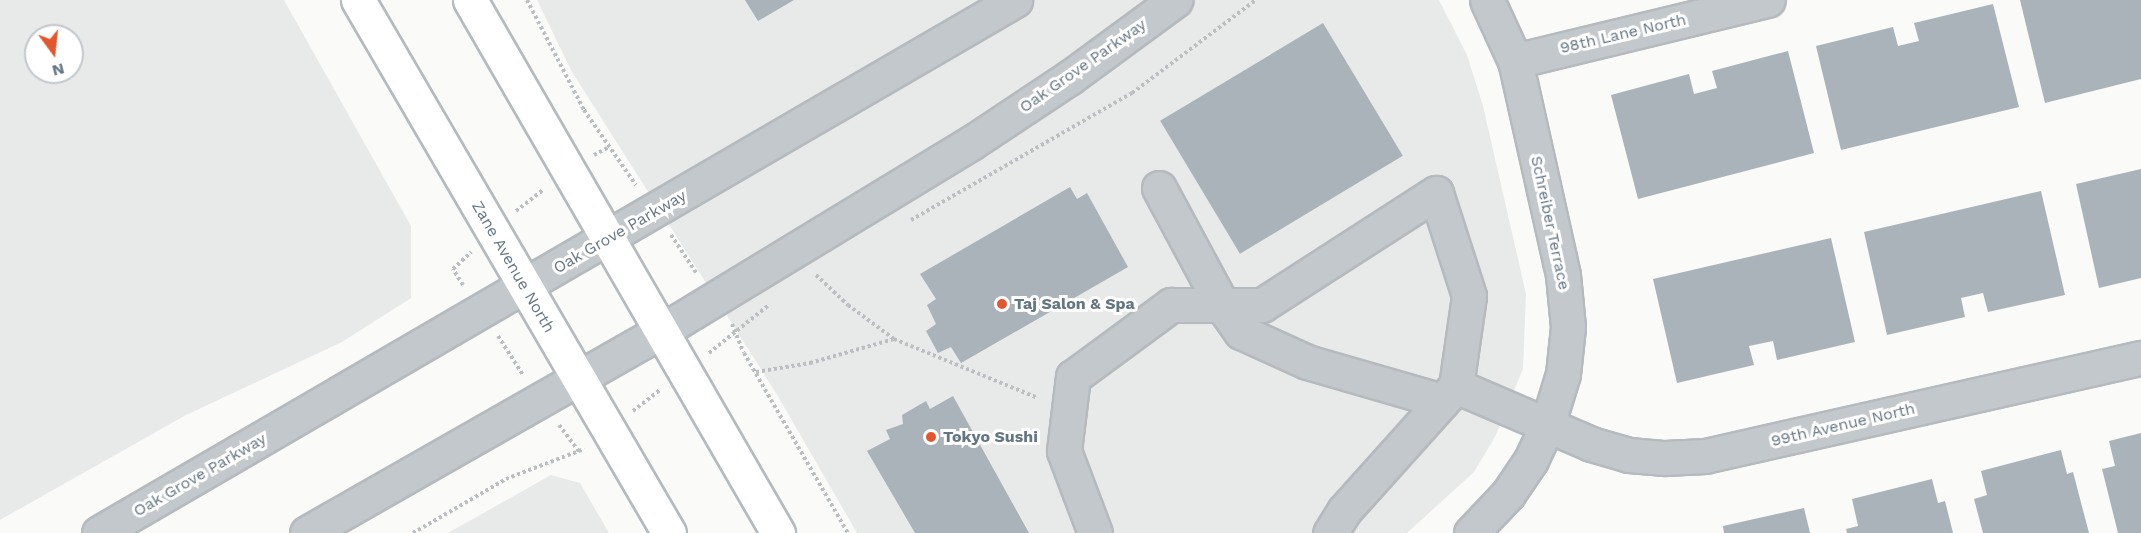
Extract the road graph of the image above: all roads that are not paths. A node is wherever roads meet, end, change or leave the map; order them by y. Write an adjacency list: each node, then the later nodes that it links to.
1 (358, 0): 10 (main road, Zane Avenue North)
2 (470, 0): 9 (main road)
3 (1015, 0): 9 (street, Oak Grove Parkway)
4 (1175, 0): 12 (street, Oak Grove Parkway)
5 (1487, 0): 7 (street, Schreiber Terrace)
6 (1768, 0): 7 (street, 98th Lane North)
7 (1515, 61): 16 (street, Schreiber Terrace)
8 (1159, 188): 11 (street, 99th Avenue North)
9 (609, 238): 10 (street, Oak Grove Parkway); 12 (main road)
10 (524, 288): 14 (main road, Zane Avenue North); 17 (street, Oak Grove Parkway)
11 (1222, 305): 15 (street, 99th Avenue North); 15 (street); 21 (street)
12 (660, 332): 14 (street, Oak Grove Parkway); 20 (main road)
13 (2141, 358): 16 (street, 99th Avenue North)
14 (578, 377): 18 (street, Oak Grove Parkway); 19 (main road, Zane Avenue North)
15 (1449, 393): 16 (street, 99th Avenue North); 22 (street)
16 (1547, 426): 23 (street, Schreiber Terrace)
17 (99, 533)
18 (307, 533)
19 (669, 533)
20 (778, 533)
21 (1095, 533)
22 (1330, 533)
23 (1471, 533)

